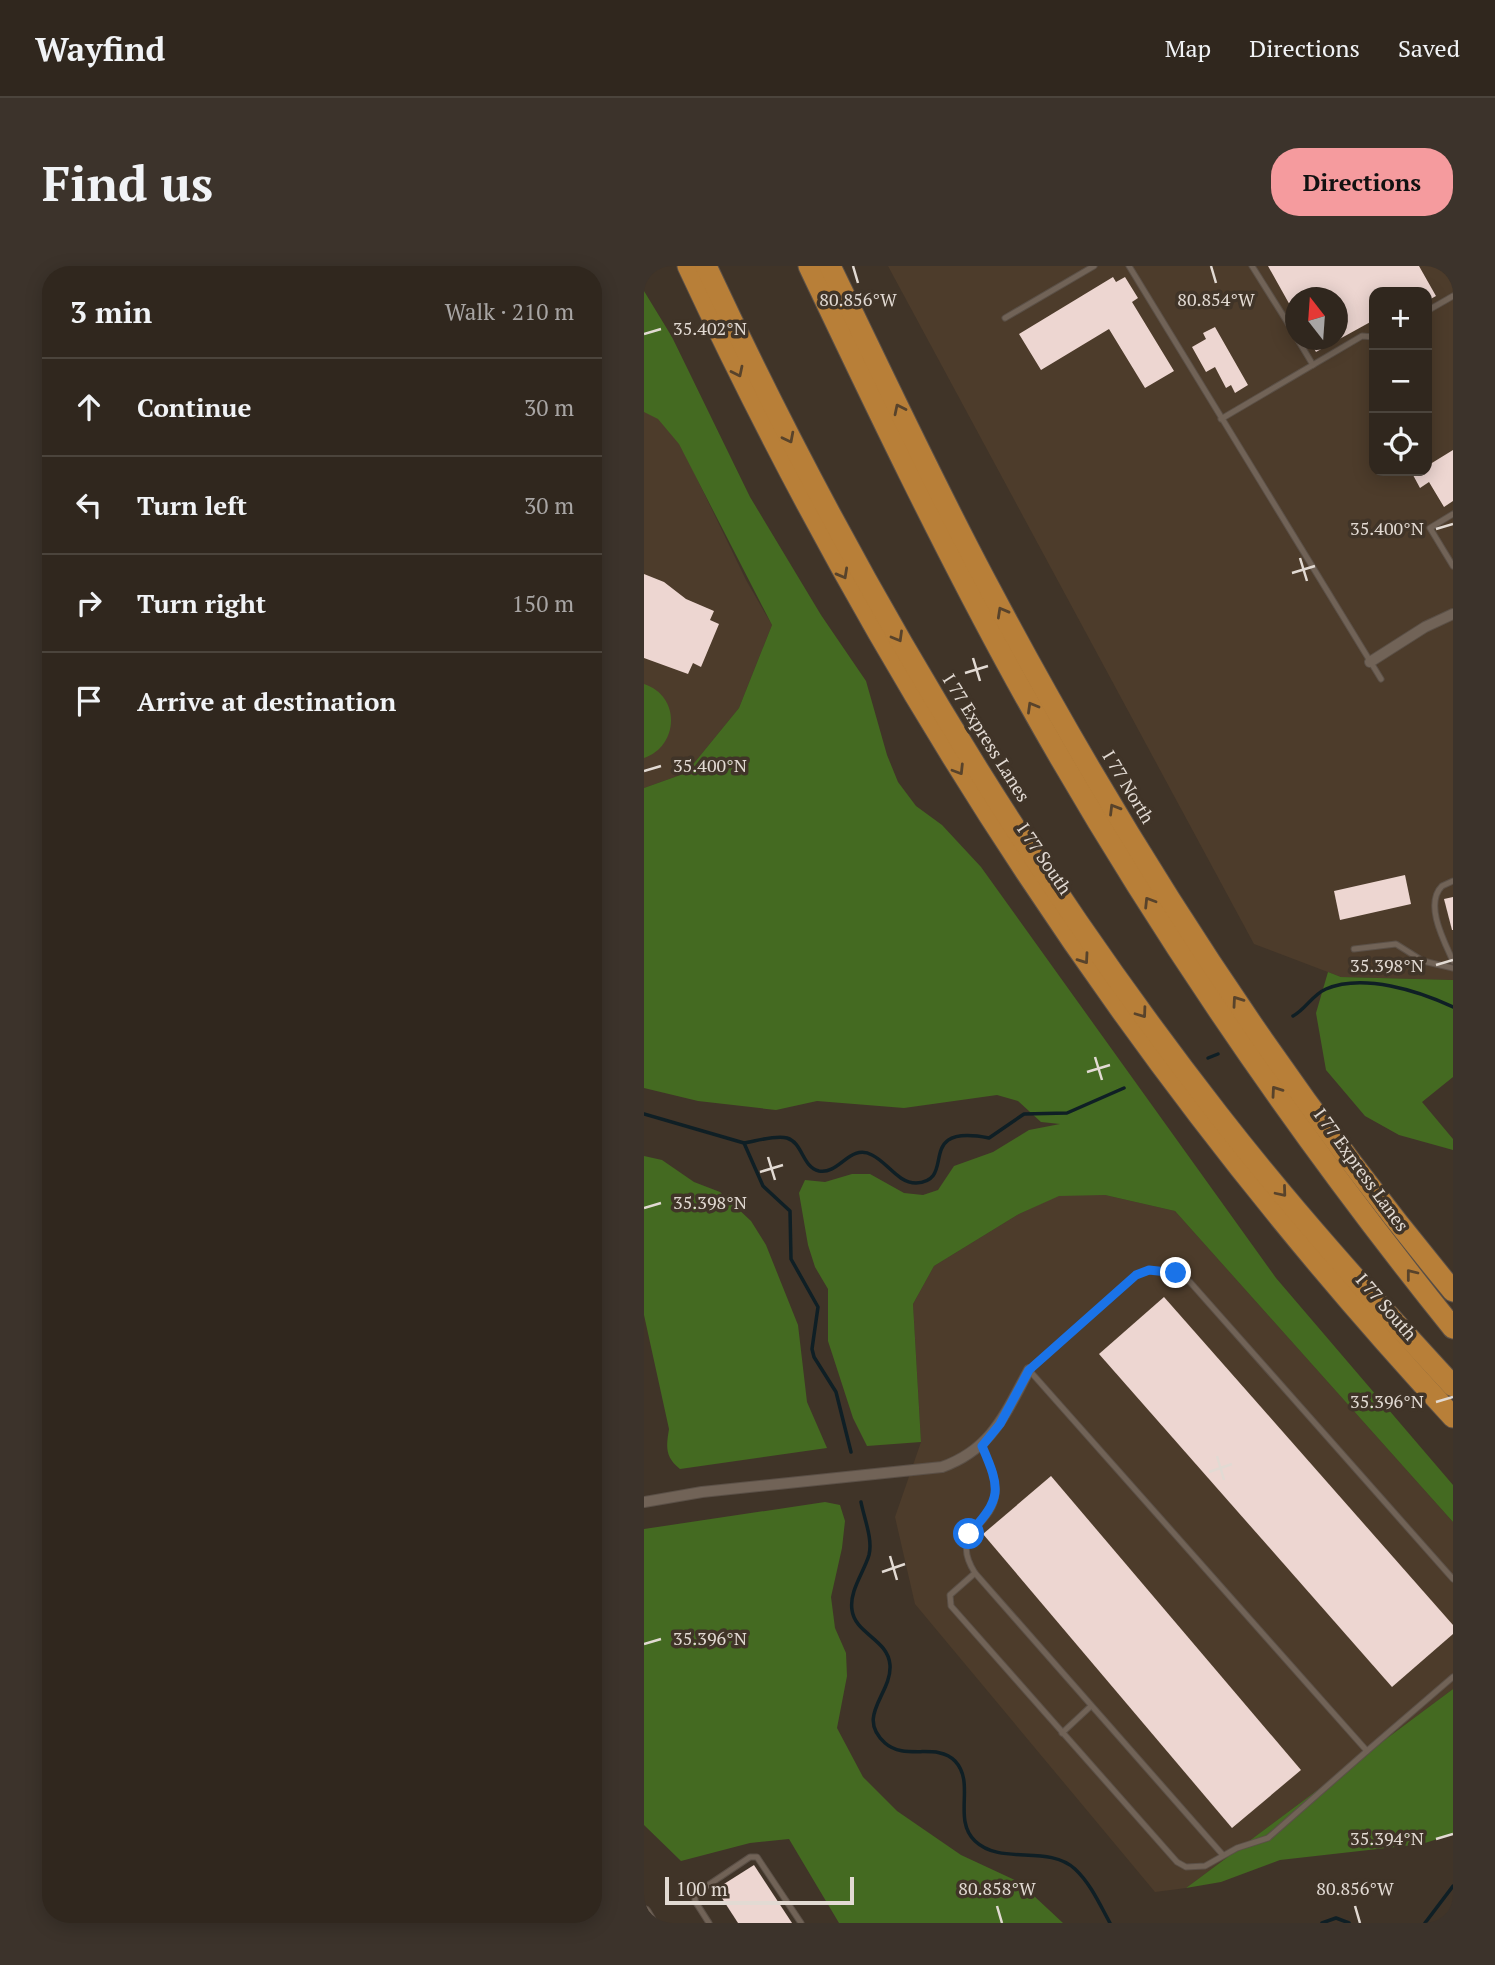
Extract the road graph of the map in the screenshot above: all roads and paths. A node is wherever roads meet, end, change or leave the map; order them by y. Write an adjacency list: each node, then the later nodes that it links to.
1 (688, 266): 29 (highway, I 77 South, one-way to 29)
2 (706, 266): 28 (highway, I 77 Express Lanes, one-way to 28)
3 (809, 266): 26 (highway, I 77 Express Lanes, one-way to 3)
4 (830, 266): 25 (highway, I 77 North, one-way to 4)
5 (1094, 266): 10 (lane)
6 (1129, 266): 15 (lane)
7 (1252, 266): 11 (lane)
8 (1453, 296): 9 (lane)
9 (1432, 308)
10 (1004, 318)
11 (1285, 319)
12 (1369, 337): 14 (lane)
13 (1305, 350): 14 (lane)
14 (1314, 365): 15 (lane)
15 (1221, 419): 19 (lane)
16 (1453, 514): 17 (lane)
17 (1453, 565)
18 (1453, 614): 19 (street)
19 (1370, 662): 20 (lane)
20 (1381, 679)
21 (1453, 881): 23 (lane)
22 (1354, 949): 24 (lane)
23 (1453, 961)
24 (1453, 968)
25 (1453, 1291)
26 (1453, 1328)
27 (1029, 1370): 30 (street); 33 (lane); 37 (lane)
28 (1453, 1386)
29 (1453, 1417)
30 (982, 1446): 31 (street); 32 (lane)
31 (644, 1502)
32 (975, 1573): 35 (lane); 36 (lane)
33 (1453, 1579)
34 (1453, 1677): 37 (lane)
35 (1091, 1706): 36 (lane); 38 (lane)
36 (1062, 1733): 38 (lane)
37 (1367, 1751): 38 (lane)
38 (1223, 1854)
39 (644, 1913): 40 (street)
40 (650, 1923)
41 (709, 1923): 42 (lane)
42 (801, 1923)

